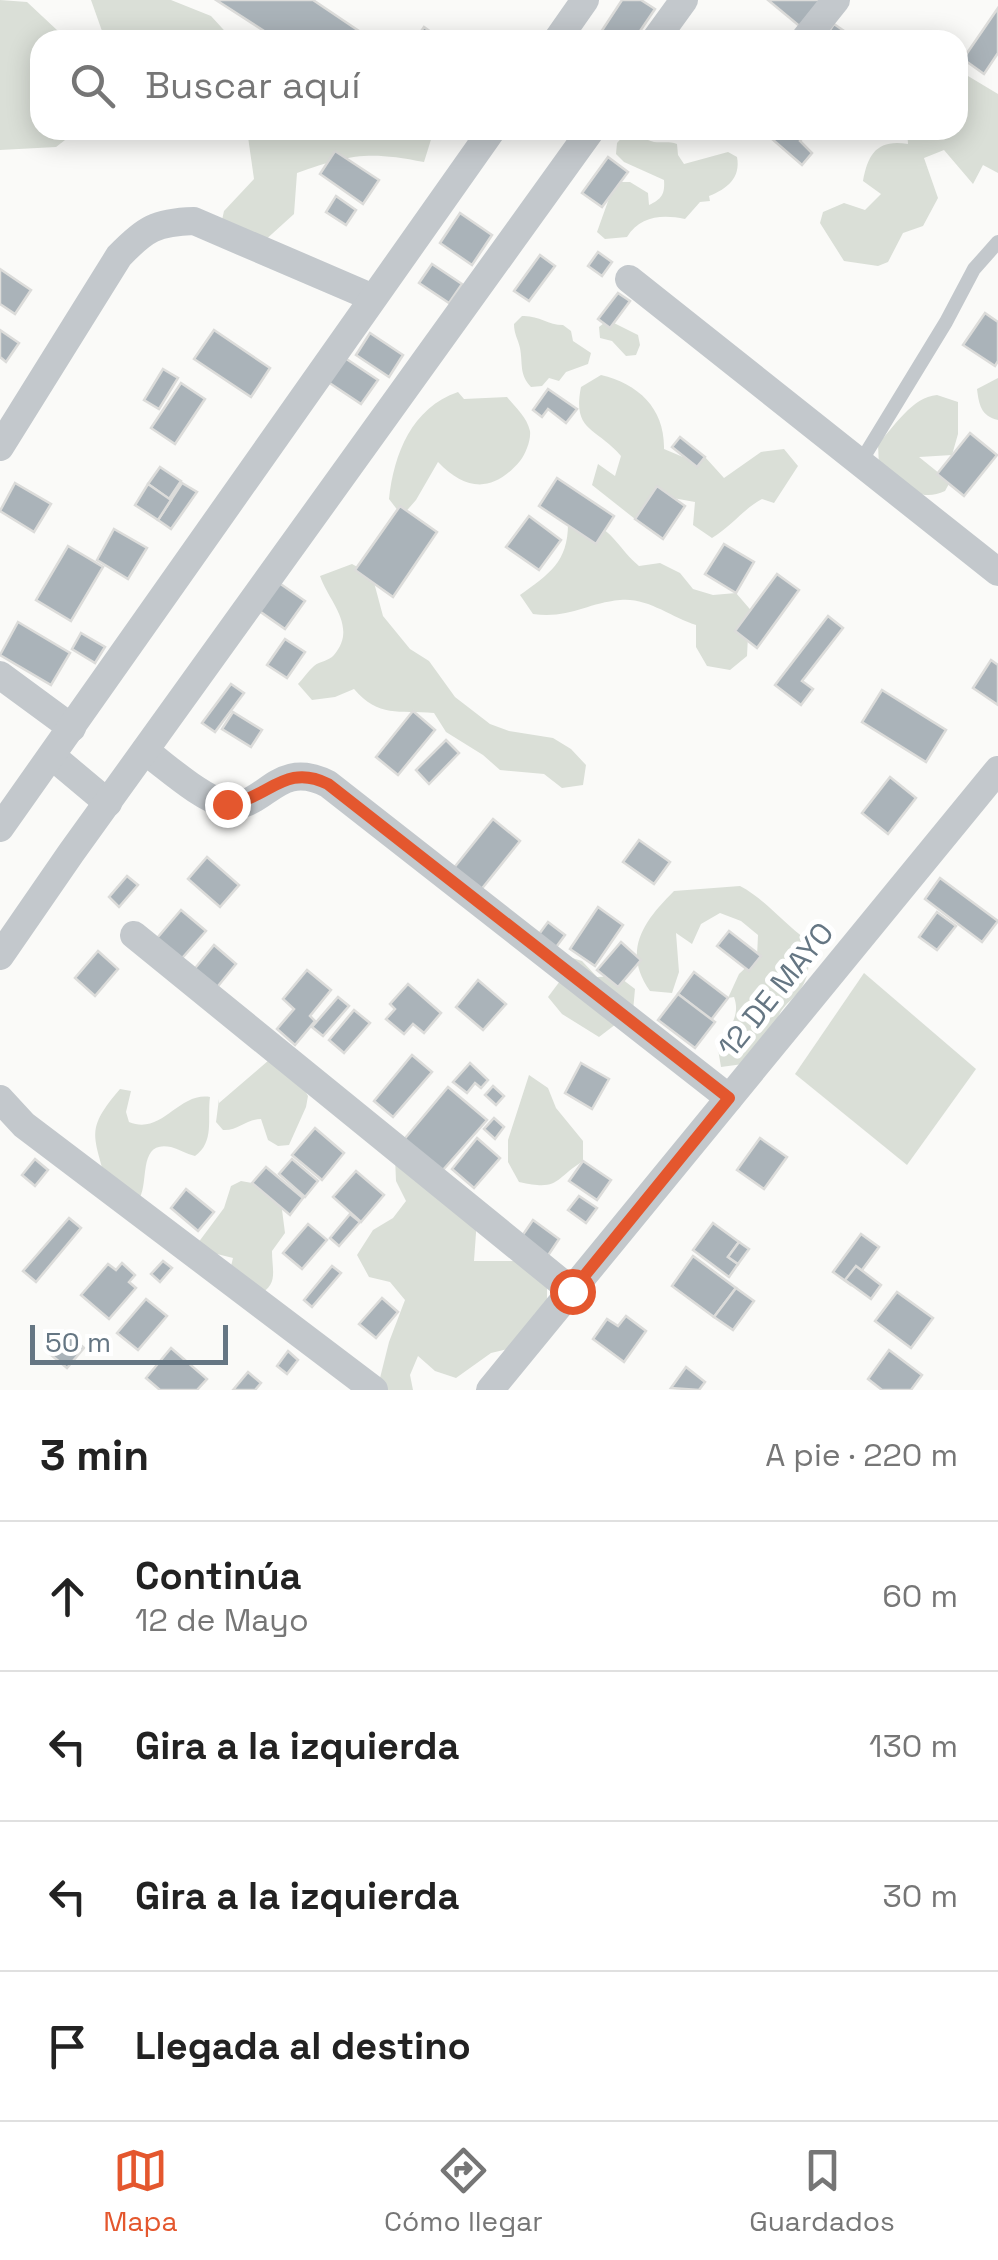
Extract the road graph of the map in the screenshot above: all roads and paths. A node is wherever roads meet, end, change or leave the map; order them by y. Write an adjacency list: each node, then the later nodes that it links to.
1 (586, 0): 4 (street)
2 (684, 0): 5 (street)
3 (836, 0): 6 (street)
4 (564, 30)
5 (662, 30)
6 (812, 30)
7 (485, 140): 11 (street)
8 (584, 140): 17 (street)
9 (998, 242): 13 (lane)
10 (628, 279): 13 (street)
11 (371, 297): 12 (street); 16 (street)
12 (0, 447)
13 (860, 463): 14 (street)
14 (998, 572)
15 (0, 675): 16 (street)
16 (72, 728): 18 (street)
17 (146, 751): 20 (street); 24 (street)
18 (52, 756): 20 (street); 21 (street)
19 (998, 770): 24 (street, 12 DE MAYO)
20 (108, 803): 23 (street)
21 (0, 828)
22 (134, 934): 26 (street)
23 (0, 956)
24 (729, 1098): 26 (street, 12 DE MAYO)
25 (0, 1099): 27 (street)
26 (572, 1291): 28 (street, 12 DE MAYO)
27 (374, 1390)
28 (490, 1390)

